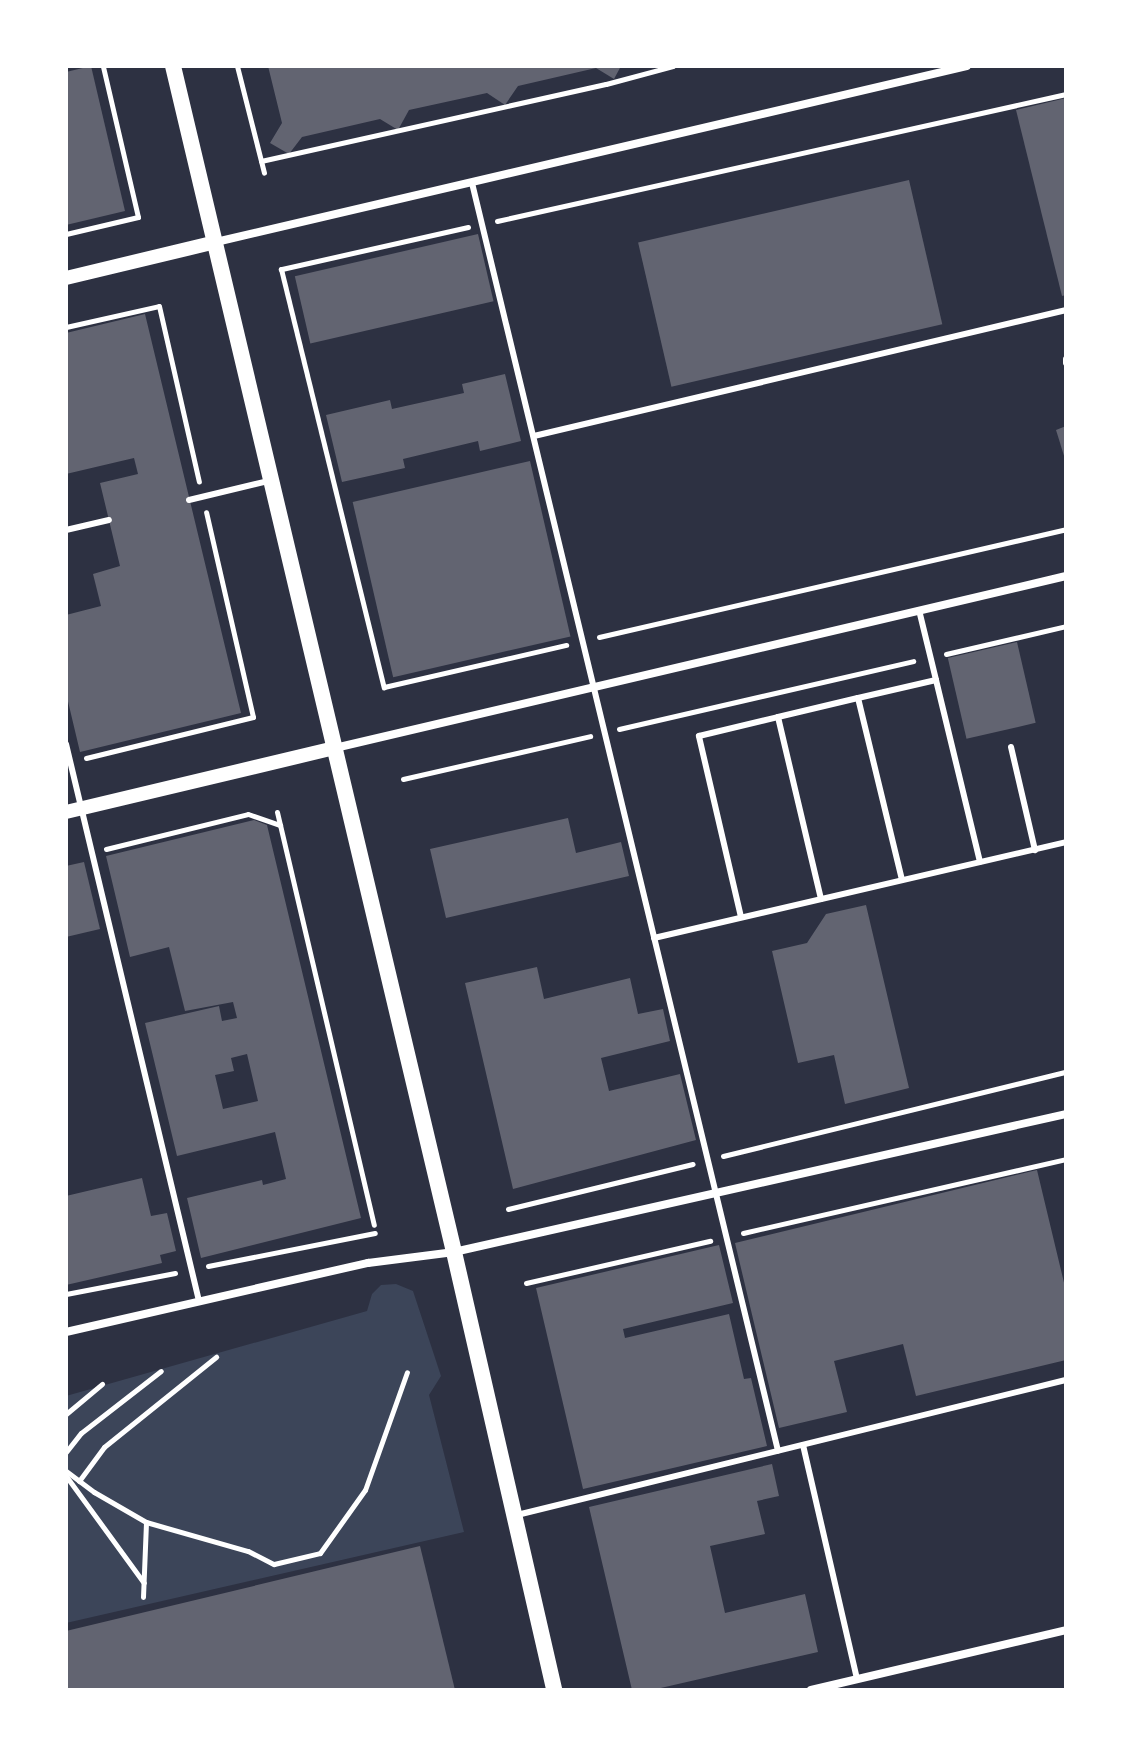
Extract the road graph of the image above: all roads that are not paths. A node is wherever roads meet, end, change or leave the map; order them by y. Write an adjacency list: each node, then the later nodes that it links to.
1 (173, 66): 4 (main road)
2 (967, 66): 3 (street)
3 (472, 183): 4 (street); 7 (lane)
4 (216, 242): 5 (street); 8 (main road)
5 (66, 278)
6 (1066, 310): 7 (lane)
7 (534, 436): 15 (lane)
8 (272, 480): 9 (lane); 20 (main road)
9 (189, 500)
10 (109, 520): 11 (lane)
11 (66, 530)
12 (1066, 576): 13 (street)
13 (919, 610): 14 (lane); 15 (street)
14 (936, 680): 16 (lane); 25 (lane)
15 (594, 686): 20 (street); 29 (lane)
16 (858, 698): 17 (lane); 26 (lane)
17 (778, 717): 27 (lane); 28 (lane)
18 (66, 744): 21 (lane)
19 (1011, 747): 24 (lane)
20 (335, 748): 21 (street); 32 (main road)
21 (82, 808): 22 (street); 33 (lane)
22 (66, 812)
23 (1066, 842): 24 (lane)
24 (1035, 850): 25 (lane)
25 (980, 862): 26 (lane)
26 (902, 880): 27 (lane)
27 (821, 899): 28 (lane)
28 (741, 917): 29 (lane)
29 (654, 938): 31 (lane)
30 (1066, 1114): 31 (street)
31 (715, 1193): 32 (street); 37 (lane)
32 (454, 1252): 33 (street); 38 (main road)
33 (199, 1301): 34 (street)
34 (66, 1332)
35 (1066, 1380): 36 (lane)
36 (803, 1445): 37 (lane); 40 (lane)
37 (778, 1451): 38 (lane)
38 (513, 1516): 41 (main road)
39 (1066, 1630): 40 (street)
40 (857, 1679): 42 (street)
41 (554, 1690)
42 (811, 1690)

